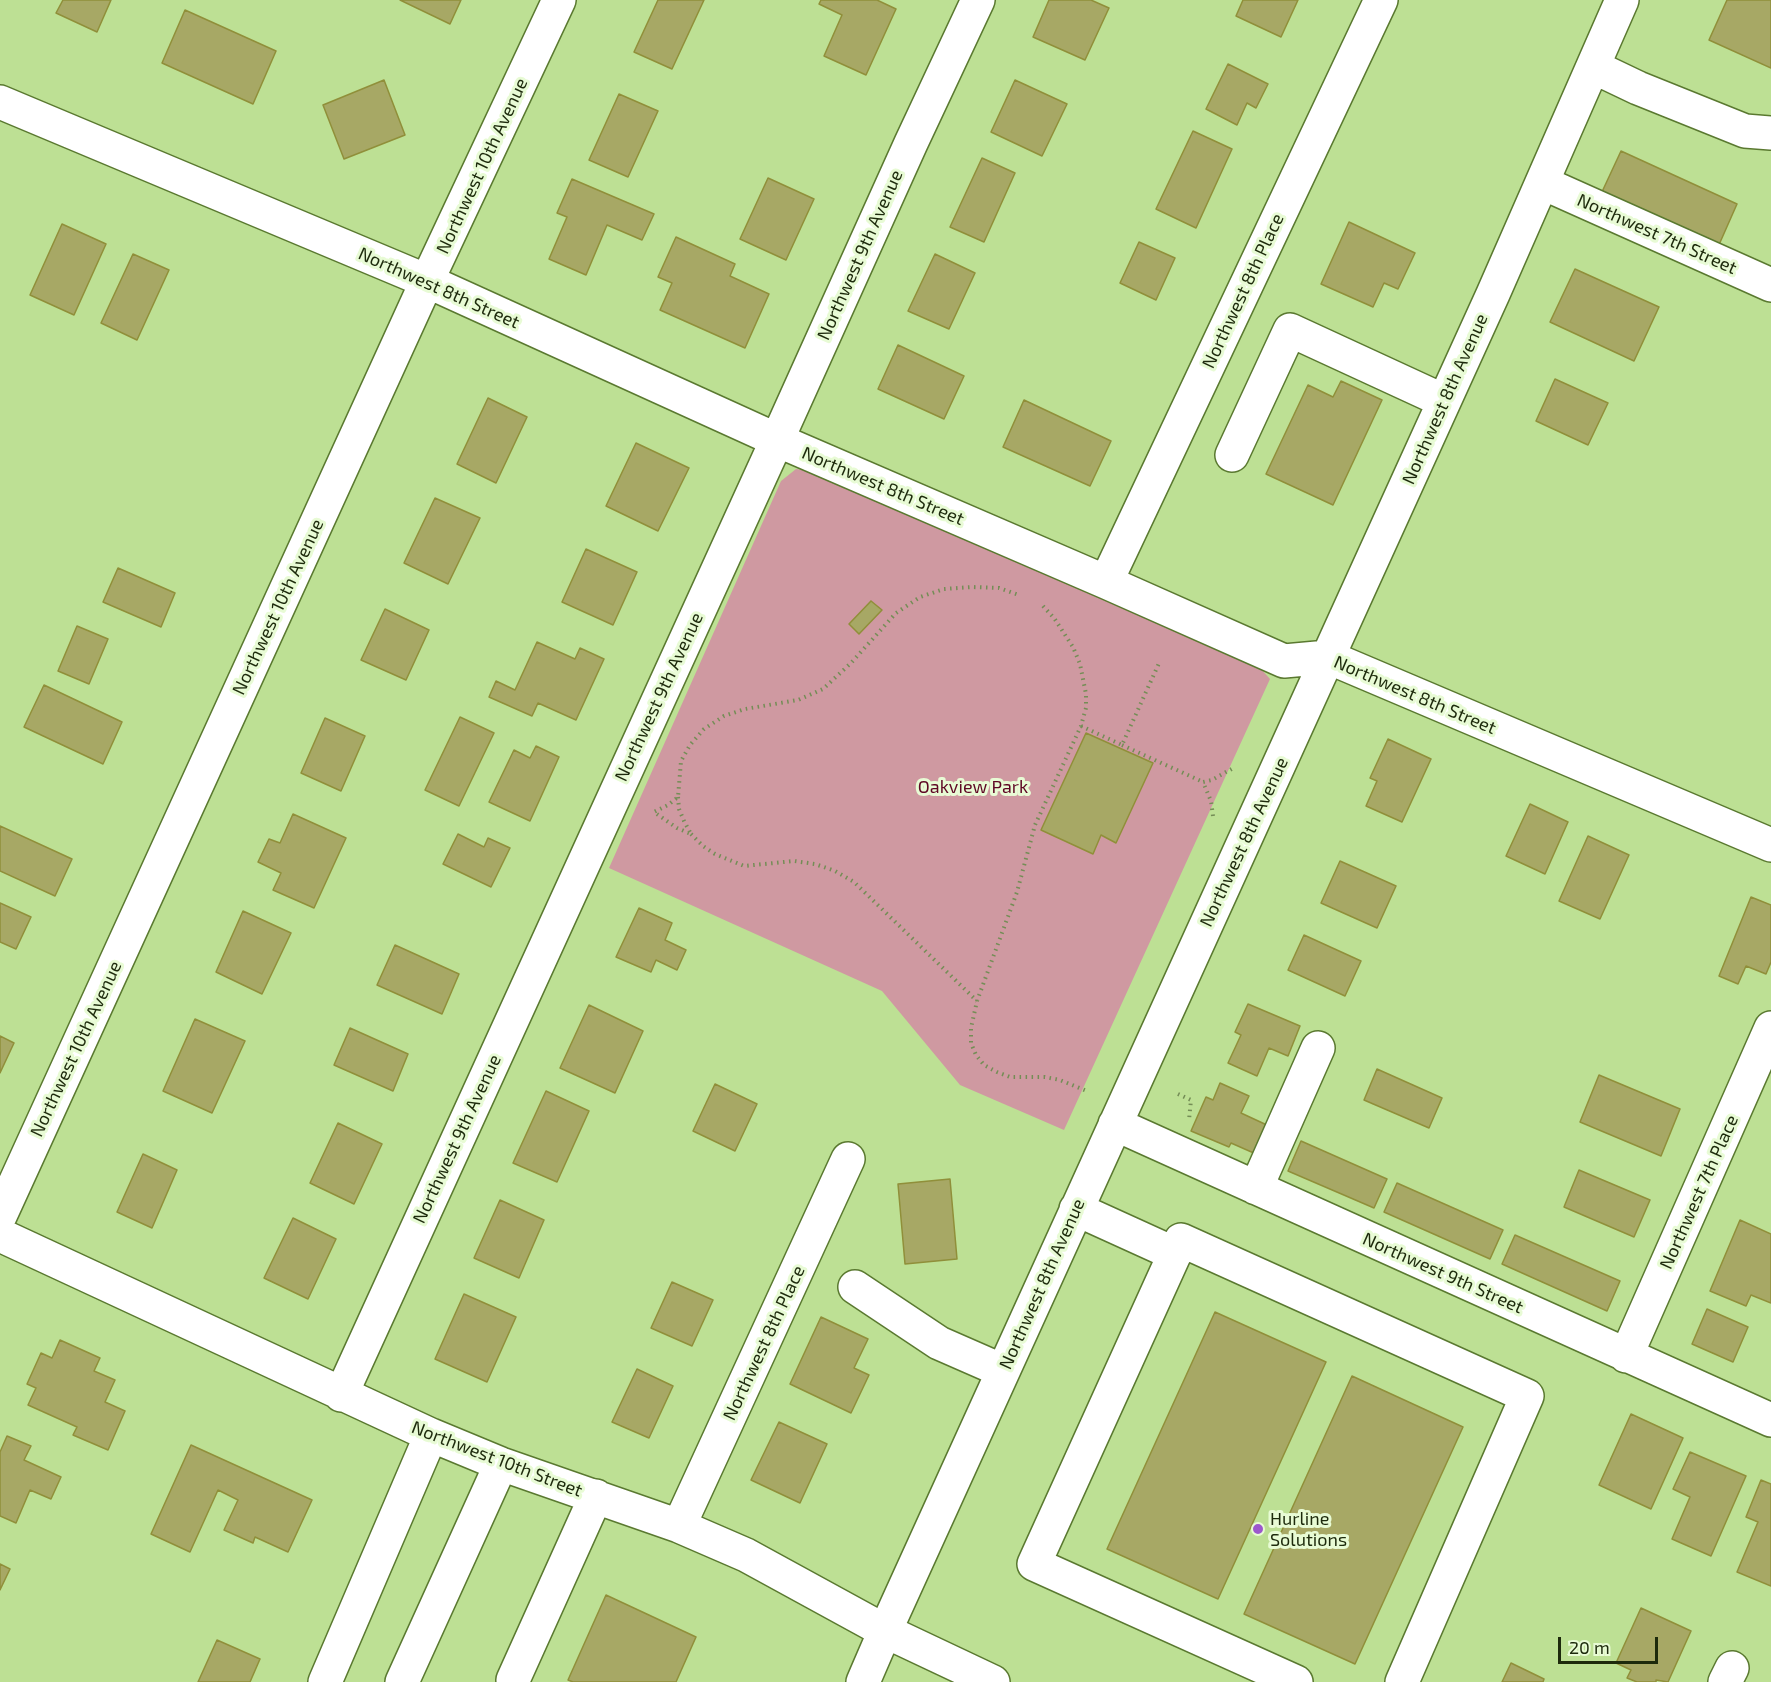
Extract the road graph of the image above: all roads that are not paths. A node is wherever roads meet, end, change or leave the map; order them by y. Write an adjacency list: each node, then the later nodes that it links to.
1 (559, 0): 9 (street, Northwest 10th Avenue)
2 (978, 0): 12 (street, Northwest 9th Avenue)
3 (1381, 0): 14 (street, Northwest 8th Place)
4 (1622, 0): 5 (street, Northwest 8th Avenue)
5 (1594, 67): 7 (street); 8 (street, Northwest 8th Avenue)
6 (0, 102): 9 (street, Northwest 8th Street)
7 (1771, 133)
8 (1542, 183): 10 (street, Northwest 7th Street); 11 (street, Northwest 8th Avenue)
9 (427, 281): 12 (street, Northwest 8th Street); 23 (street, Northwest 10th Avenue)
10 (1771, 285)
11 (1444, 401): 13 (street); 15 (street, Northwest 8th Avenue)
12 (777, 440): 14 (street, Northwest 8th Street); 29 (street, Northwest 9th Avenue)
13 (1232, 455)
14 (1106, 582): 15 (street, Northwest 8th Street)
15 (1328, 657): 16 (street, Northwest 8th Street); 19 (street, Northwest 8th Avenue)
16 (1771, 845)
17 (1771, 1028): 27 (street, Northwest 7th Place)
18 (1318, 1048): 21 (street)
19 (1115, 1124): 21 (street, Northwest 9th Street); 22 (street, Northwest 8th Avenue)
20 (848, 1159): 34 (street, Northwest 8th Place)
21 (1256, 1188): 27 (street, Northwest 9th Street)
22 (1076, 1209): 25 (street); 28 (street, Northwest 8th Avenue)
23 (0, 1215)
24 (0, 1235): 29 (street, Northwest 10th Street)
25 (1174, 1254): 41 (street); 42 (street)
26 (855, 1287): 28 (street)
27 (1626, 1356): 30 (street, Northwest 9th Street)
28 (1003, 1371): 35 (street, Northwest 8th Avenue)
29 (341, 1395): 31 (street, Northwest 10th Street)
30 (1771, 1420)
31 (430, 1435): 32 (street, Northwest 10th Street); 37 (street)
32 (501, 1464): 33 (street, Northwest 10th Street); 38 (street)
33 (596, 1496): 34 (street, Northwest 10th Street); 36 (street)
34 (679, 1526): 35 (street, Northwest 10th Street)
35 (885, 1631): 39 (street, Northwest 8th Avenue); 40 (street, Northwest 10th Street)
36 (513, 1680)
37 (325, 1682)
38 (402, 1682)
39 (863, 1682)
40 (993, 1682)
41 (1296, 1682)
42 (1402, 1682)

